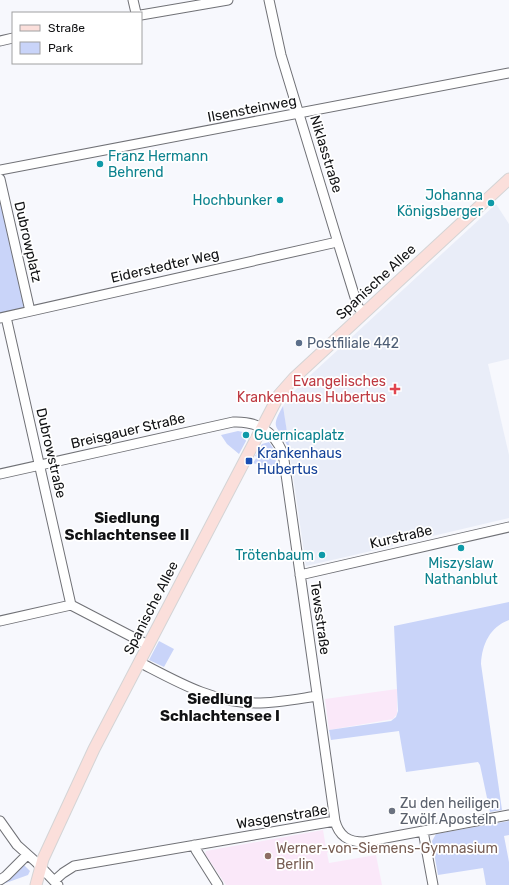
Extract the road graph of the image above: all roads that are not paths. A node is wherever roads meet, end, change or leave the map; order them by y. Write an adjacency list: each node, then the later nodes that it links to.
1 (133, 0): 4 (street)
2 (228, 0): 5 (street)
3 (269, 0): 9 (street, Niklasstraße)
4 (136, 12)
5 (142, 15)
6 (12, 38): 7 (street)
7 (0, 41)
8 (509, 73): 9 (street, Ilsensteinweg)
9 (299, 114): 10 (street, Ilsensteinweg); 13 (street, Niklasstraße)
10 (0, 170)
11 (0, 179): 14 (street, Dubrowplatz)
12 (509, 179): 15 (main road, Spanische Allee)
13 (337, 242): 14 (street, Eiderstedter Weg); 15 (street, Niklasstraße)
14 (30, 311): 16 (street, Eiderstedter Weg)
15 (364, 313): 17 (main road, Spanische Allee)
16 (3, 317): 18 (street, Dubrowstraße)
17 (261, 428): 18 (street, Breisgauer Straße); 21 (street, Tewsstraße); 24 (main road, Spanische Allee)
18 (39, 466): 19 (street, Breisgauer Straße); 22 (street, Dubrowstraße)
19 (0, 474)
20 (509, 527): 21 (street, Kurstraße)
21 (300, 575): 26 (street, Tewsstraße)
22 (71, 605): 23 (street); 24 (street)
23 (0, 621)
24 (148, 645): 25 (main road, Spanische Allee)
25 (139, 662): 26 (street); 33 (main road, Spanische Allee)
26 (317, 696): 29 (street, Tewsstraße)
27 (509, 815): 30 (street, Wasgenstraße)
28 (0, 821): 32 (street)
29 (335, 821): 30 (street, Wasgenstraße); 31 (street, Wasgenstraße)
30 (423, 831): 38 (street)
31 (194, 844): 35 (street, Wasgenstraße); 37 (street)
32 (27, 855): 33 (street); 34 (street)
33 (41, 867): 35 (street); 36 (main road, Spanische Allee)
34 (0, 880)
35 (56, 883)
36 (36, 885)
37 (218, 885)
38 (433, 885)

